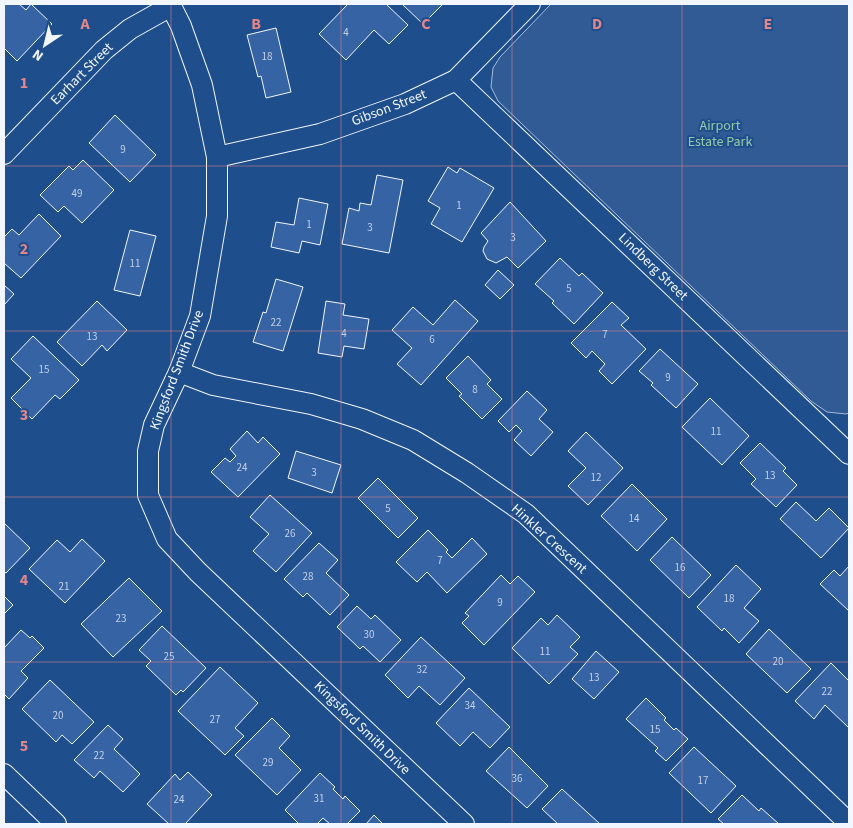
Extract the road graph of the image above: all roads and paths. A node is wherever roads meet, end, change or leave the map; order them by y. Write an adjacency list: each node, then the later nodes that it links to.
1 (530, 4): 3 (street, Gibson Street)
2 (170, 5): 4 (street, Earhart Street); 5 (street, Kingsford Smith Drive)
3 (456, 80): 5 (street, Gibson Street); 7 (street, Lindberg Street)
4 (4, 154)
5 (217, 158): 6 (street, Kingsford Smith Drive)
6 (179, 372): 9 (street, Hinkler Crescent); 11 (street, Kingsford Smith Drive)
7 (847, 449)
8 (4, 774): 10 (street)
9 (849, 823)
10 (56, 824)
11 (464, 824)

